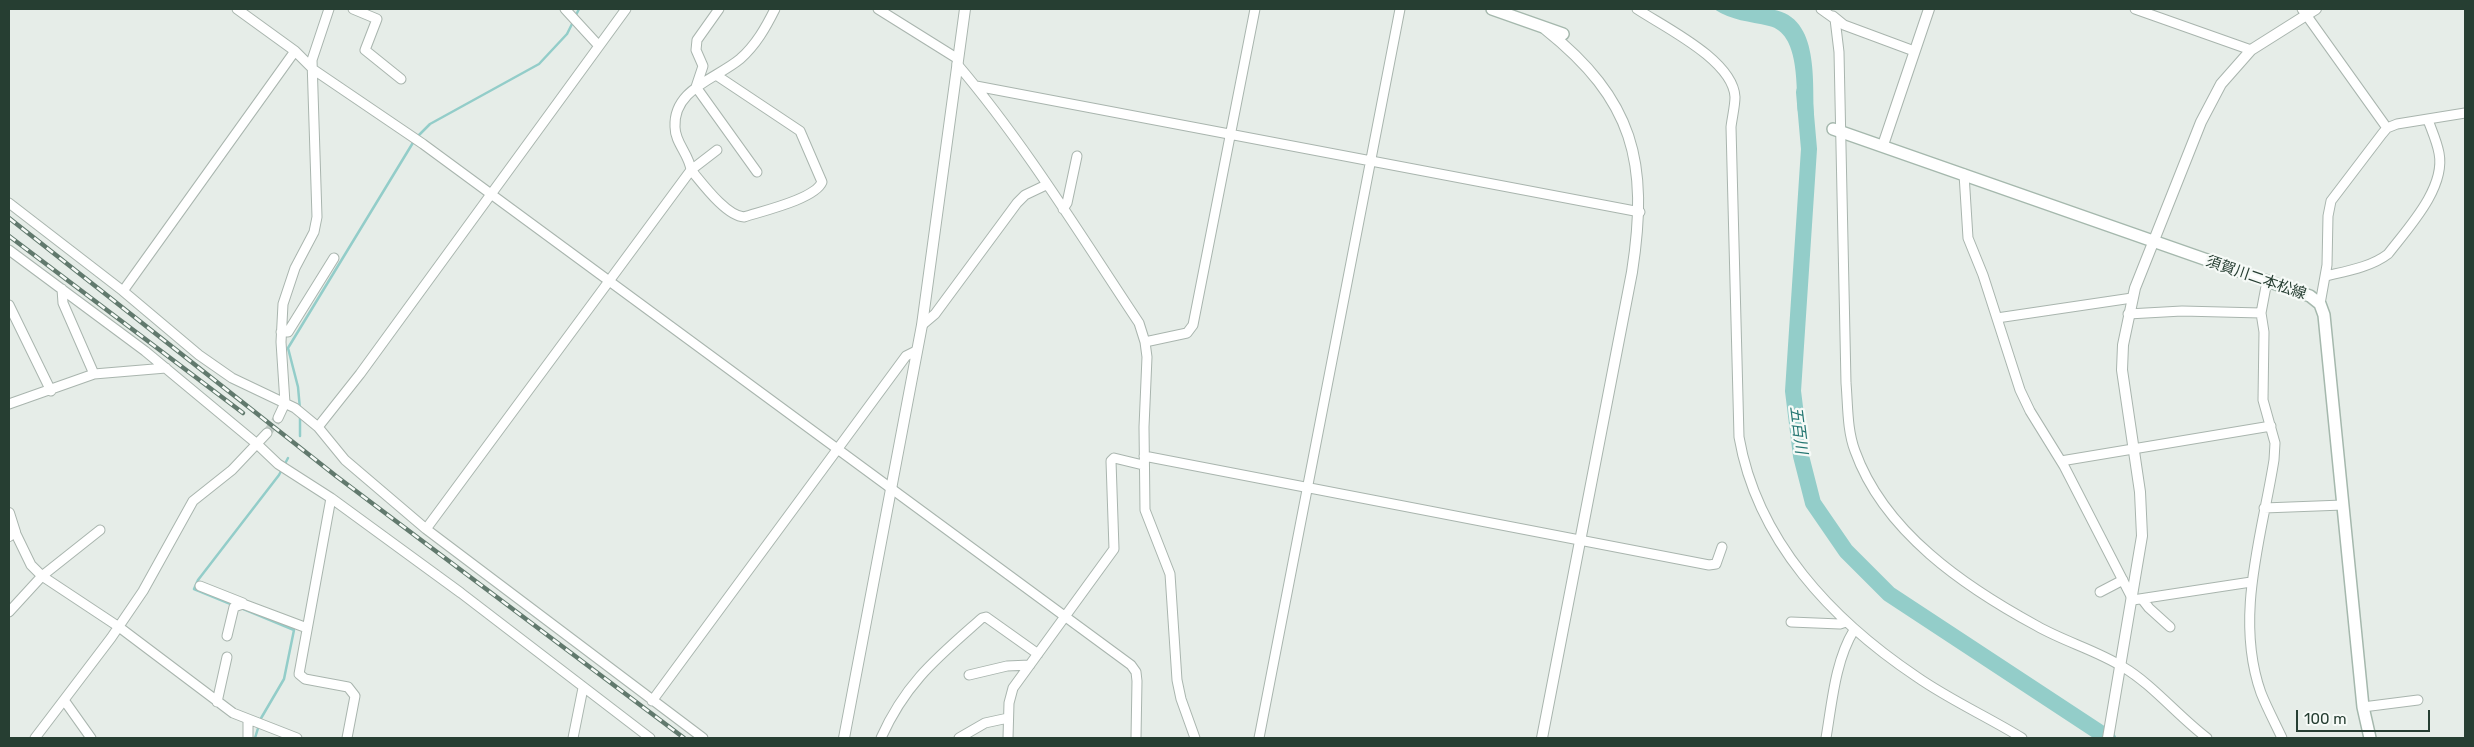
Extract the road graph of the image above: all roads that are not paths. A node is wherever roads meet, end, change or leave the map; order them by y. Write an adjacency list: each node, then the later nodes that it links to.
1 (237, 9): 25 (street)
2 (329, 9): 28 (street)
3 (353, 9): 30 (street)
4 (564, 9): 23 (street)
5 (626, 9): 23 (street)
6 (719, 9): 32 (street)
7 (775, 9): 29 (street)
8 (878, 9): 27 (street)
9 (965, 9): 27 (street)
10 (1255, 9): 37 (street)
11 (1400, 9): 41 (street)
12 (1492, 9): 21 (main road)
13 (1637, 9): 103 (street)
14 (1821, 9): 20 (street)
15 (1828, 9): 20 (street)
16 (1929, 9): 26 (street)
17 (2138, 9): 24 (street)
18 (2316, 9): 19 (street)
19 (2304, 12): 24 (street); 35 (street)
20 (1835, 19): 26 (street); 36 (street)
21 (1544, 29): 22 (main road); 49 (street)
22 (1563, 34)
23 (599, 46): 46 (street)
24 (2251, 50): 50 (street)
25 (295, 51): 28 (street); 57 (street)
26 (1914, 51): 38 (street)
27 (957, 62): 31 (street); 64 (street)
28 (314, 70): 46 (street); 65 (street)
29 (716, 75): 32 (street); 42 (street)
30 (401, 79)
31 (976, 86): 37 (street); 45 (street)
32 (696, 87): 42 (street); 43 (street)
33 (2465, 113): 34 (street)
34 (2428, 120): 35 (street); 53 (street)
35 (2387, 128): 53 (street)
36 (1838, 130): 38 (main road, 須賀川二本松線); 112 (street)
37 (1231, 136): 41 (street); 66 (street)
38 (1883, 146): 44 (main road, 須賀川二本松線)
39 (717, 150): 42 (street)
40 (1077, 156): 48 (street)
41 (1371, 162): 49 (street); 82 (street)
42 (691, 170): 54 (street)
43 (757, 172)
44 (1964, 174): 50 (main road, 須賀川二本松線); 63 (street)
45 (1046, 185): 48 (street); 64 (street)
46 (489, 195): 54 (street); 75 (street)
47 (9, 203): 57 (street)
48 (1063, 209): 66 (street)
49 (1640, 212): 91 (street)
50 (2153, 242): 55 (main road, 須賀川二本松線); 58 (street)
51 (9, 250): 56 (street)
52 (334, 258): 65 (street)
53 (2326, 276): 59 (street)
54 (609, 280): 79 (street); 88 (street)
55 (2266, 281): 59 (main road, 須賀川二本松線); 61 (street)
56 (62, 288): 68 (street); 69 (street)
57 (122, 291): 71 (street)
58 (2132, 298): 62 (street); 63 (street)
59 (2320, 304): 85 (main road, 須賀川二本松線)
60 (9, 305): 70 (street)
61 (2261, 313): 62 (street); 74 (street)
62 (2128, 314): 78 (street)
63 (1997, 318): 81 (street)
64 (922, 324): 67 (street)
65 (281, 332): 71 (street)
66 (1146, 342): 80 (street)
67 (916, 351): 79 (street); 83 (street)
68 (166, 368): 69 (street); 77 (street)
69 (94, 374): 70 (street)
70 (51, 391): 72 (street)
71 (285, 403): 73 (street); 75 (street)
72 (9, 404)
73 (278, 418)
74 (2271, 426): 78 (street); 86 (street)
75 (318, 427): 88 (street)
76 (266, 434): 77 (street)
77 (258, 444): 84 (street); 104 (street)
78 (2133, 448): 81 (street); 98 (street)
79 (836, 449): 83 (street); 117 (street)
80 (1144, 461): 82 (street); 101 (street); 135 (street)
81 (2061, 461): 94 (street)
82 (1307, 488): 91 (street); 136 (street)
83 (892, 489): 101 (street); 122 (street)
84 (332, 498): 106 (street); 114 (street)
85 (2343, 506): 86 (street); 119 (main road, 須賀川二本松線)
86 (2264, 508): 95 (street)
87 (9, 513): 90 (street)
88 (426, 529): 117 (street)
89 (100, 530): 93 (street)
90 (12, 534): 93 (street)
91 (1581, 539): 92 (street); 137 (street)
92 (1722, 546)
93 (42, 576): 100 (street); 104 (street)
94 (2123, 580): 97 (street); 98 (street)
95 (2251, 582): 98 (street); 142 (street)
96 (200, 586): 99 (street)
97 (2100, 592)
98 (2137, 599): 105 (street); 112 (street)
99 (243, 604): 106 (street); 108 (street)
100 (9, 612)
101 (1066, 616): 109 (street); 134 (street)
102 (1791, 622): 103 (street)
103 (1846, 622): 107 (street)
104 (119, 627): 115 (street); 118 (street)
105 (2170, 627)
106 (307, 628): 127 (street)
107 (1854, 630): 138 (street); 139 (street)
108 (226, 636)
109 (1038, 654): 111 (street); 131 (street)
110 (227, 657): 118 (street)
111 (1030, 664): 113 (street); 120 (street)
112 (2120, 668): 140 (street); 141 (street)
113 (969, 675)
114 (583, 688): 128 (street); 129 (street)
115 (64, 700): 123 (street); 124 (street)
116 (2418, 700): 119 (street)
117 (652, 701): 130 (street)
118 (217, 702): 121 (street)
119 (2364, 707): 143 (main road, 須賀川二本松線)
120 (1008, 718): 132 (street); 133 (street)
121 (256, 722): 125 (street); 126 (street)
122 (843, 737)
123 (35, 738)
124 (91, 738)
125 (248, 738)
126 (297, 738)
127 (347, 738)
128 (573, 738)
129 (650, 738)
130 (703, 738)
131 (881, 738)
132 (959, 738)
133 (1008, 738)
134 (1136, 738)
135 (1195, 738)
136 (1259, 738)
137 (1542, 738)
138 (1826, 738)
139 (2022, 738)
140 (2108, 738)
141 (2207, 738)
142 (2282, 738)
143 (2370, 738)

